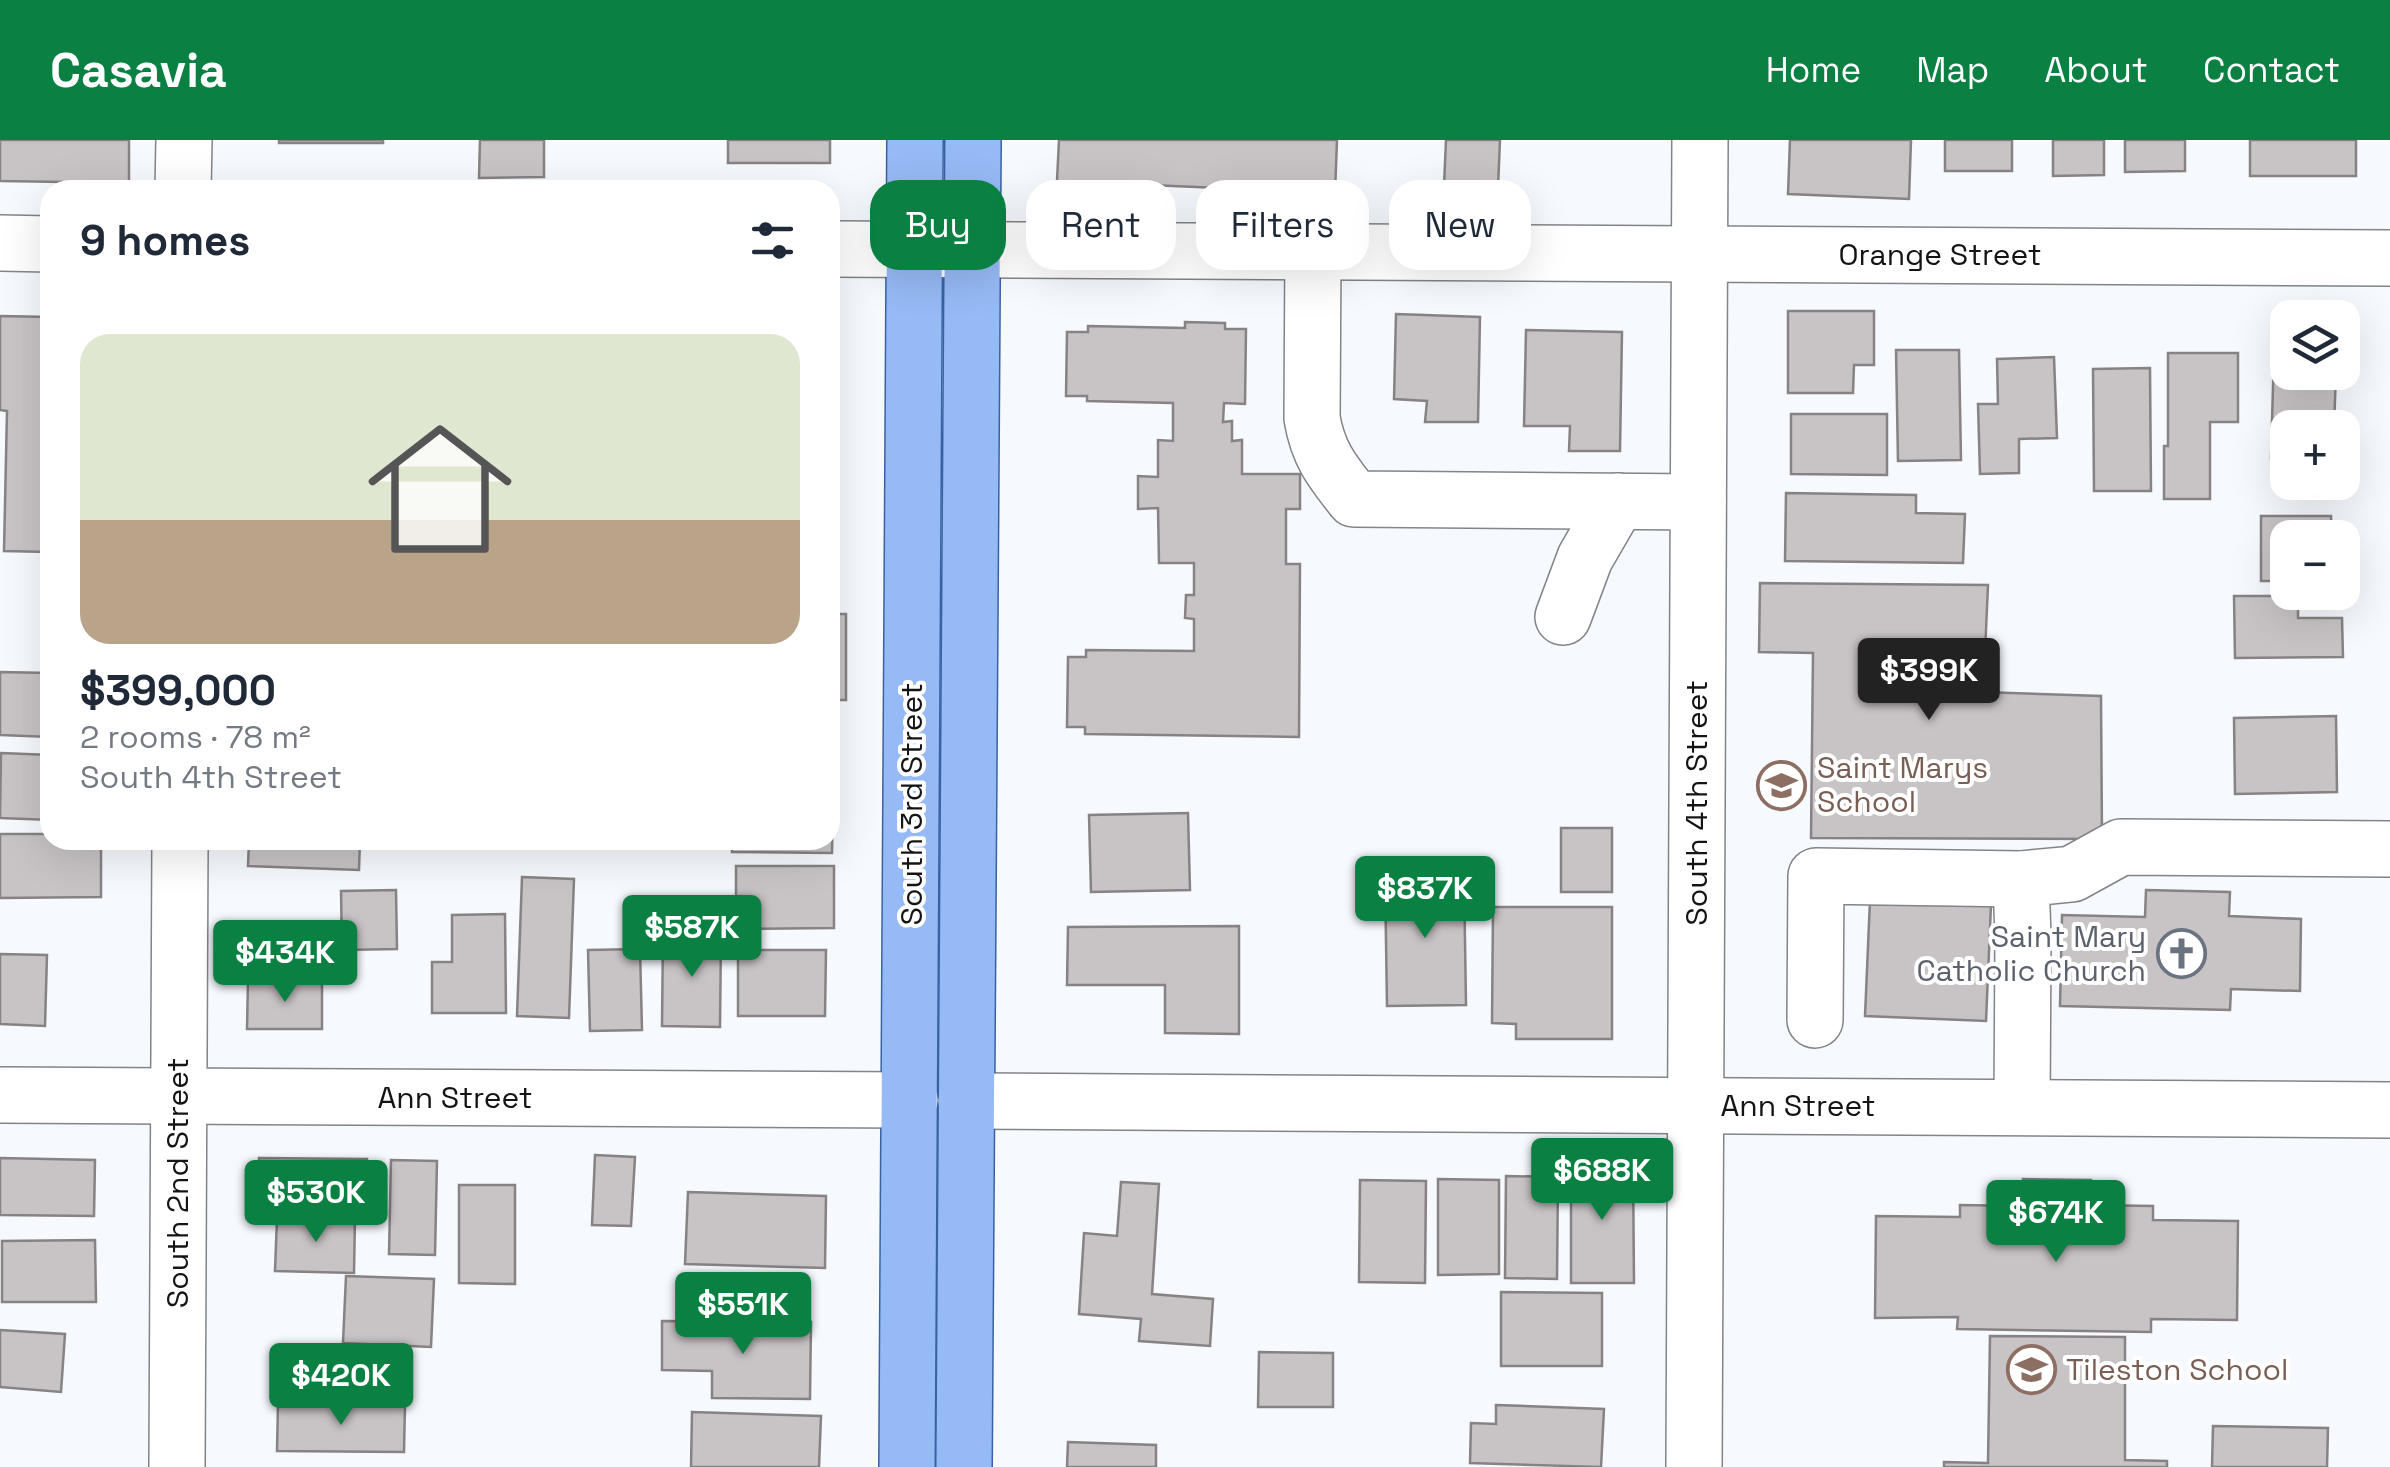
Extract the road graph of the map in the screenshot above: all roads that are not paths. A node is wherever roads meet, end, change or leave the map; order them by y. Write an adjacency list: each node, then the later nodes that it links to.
1 (184, 140): 5 (street)
2 (916, 140): 6 (main road, South 3rd Street)
3 (972, 140): 7 (main road, South 3rd Street)
4 (1700, 140): 15 (street, South 4th Street)
5 (184, 180)
6 (916, 180)
7 (972, 180)
8 (0, 243): 9 (street)
9 (40, 244)
10 (840, 249): 11 (street, Orange Street)
11 (870, 249)
12 (1006, 249): 13 (street, Orange Street)
13 (1196, 251)
14 (1369, 252): 15 (street, Orange Street)
15 (1700, 254): 16 (street, Orange Street); 21 (street, South 4th Street)
16 (2390, 258)
17 (916, 270): 29 (main road, South 3rd Street)
18 (971, 270): 30 (main road, South 3rd Street)
19 (1313, 270): 20 (street)
20 (1618, 502): 21 (street); 22 (street)
21 (1698, 502): 31 (street, South 4th Street)
22 (1562, 617)
23 (2390, 849): 25 (street)
24 (180, 850): 28 (street, South 2nd Street)
25 (2021, 879): 26 (street); 32 (street)
26 (1815, 1020)
27 (0, 1095): 28 (street, Ann Street)
28 (178, 1096): 29 (street, Ann Street); 34 (street, South 2nd Street)
29 (910, 1100): 35 (main road, South 3rd Street)
30 (966, 1101): 31 (street, Ann Street); 36 (main road, South 3rd Street)
31 (1696, 1105): 32 (street, Ann Street); 37 (street, South 4th Street)
32 (2022, 1107): 33 (street, Ann Street)
33 (2390, 1110)
34 (176, 1467)
35 (907, 1467)
36 (964, 1467)
37 (1694, 1467)

